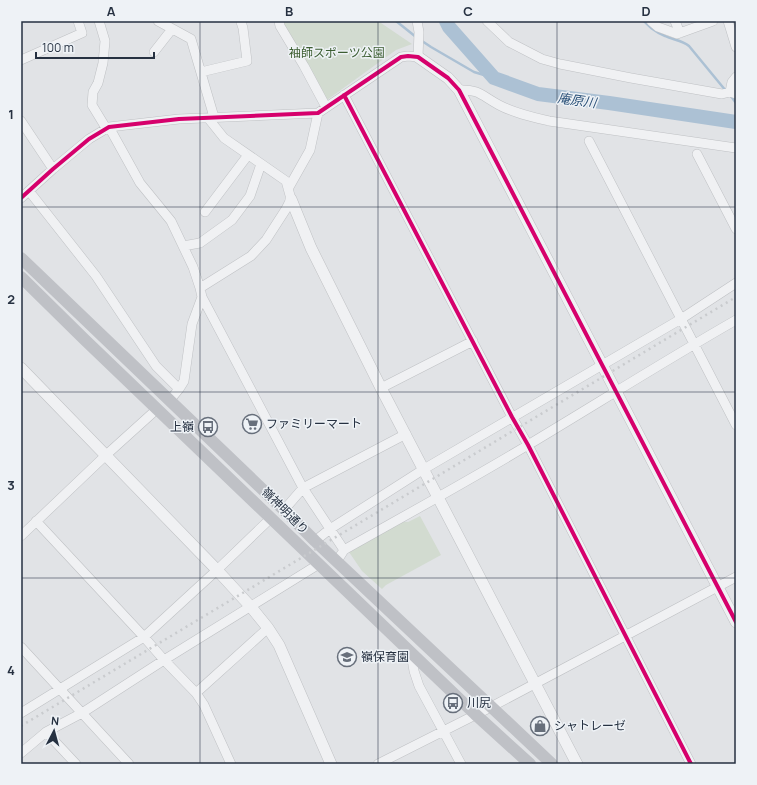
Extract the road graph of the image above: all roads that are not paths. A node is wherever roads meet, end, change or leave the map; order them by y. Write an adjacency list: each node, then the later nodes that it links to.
1 (78, 21): 17 (street)
2 (99, 21): 27 (street)
3 (158, 21): 12 (street)
4 (279, 21): 23 (street)
5 (417, 21): 16 (street)
6 (487, 21): 21 (street)
7 (651, 21): 13 (street)
8 (675, 21): 13 (street)
9 (713, 21): 13 (street)
10 (728, 21): 14 (street)
11 (240, 22): 18 (street)
12 (172, 29): 15 (street); 18 (street)
13 (680, 33)
14 (736, 48)
15 (154, 52)
16 (418, 57): 20 (street); 22 (street)
17 (21, 60)
18 (201, 72): 25 (street)
19 (736, 77): 21 (street)
20 (459, 90): 29 (street); 48 (street)
21 (733, 93)
22 (344, 95): 23 (street); 46 (street)
23 (326, 107): 24 (street)
24 (318, 112): 25 (street); 35 (street)
25 (211, 118): 27 (street); 31 (street)
26 (21, 121): 33 (street)
27 (107, 128): 33 (street); 39 (street)
28 (589, 141): 44 (street)
29 (736, 148)
30 (697, 154): 38 (street)
31 (248, 155): 32 (street); 37 (street)
32 (261, 164): 35 (street); 39 (street)
33 (53, 169): 34 (street)
34 (29, 191): 36 (street); 51 (street)
35 (290, 194): 43 (street); 50 (street)
36 (21, 198)
37 (205, 212)
38 (736, 229)
39 (183, 246): 43 (street)
40 (21, 258): 53 (main road, 嶺神明通り)
41 (21, 277): 54 (main road, 嶺神明通り)
42 (736, 283): 44 (street)
43 (201, 293): 51 (street); 61 (street)
44 (681, 319): 47 (street); 48 (street)
45 (736, 320): 47 (street)
46 (473, 341): 50 (street); 55 (street)
47 (694, 344): 52 (street); 56 (street)
48 (601, 365): 52 (street); 55 (street)
49 (21, 368): 59 (street)
50 (382, 388): 57 (street)
51 (179, 389): 53 (street)
52 (615, 392): 58 (street); 74 (street)
53 (170, 400): 63 (main road, 嶺神明通り)
54 (157, 409): 59 (street); 64 (main road, 嶺神明通り)
55 (512, 417): 58 (street); 60 (street)
56 (736, 425)
57 (406, 434): 60 (street); 61 (street)
58 (528, 445): 62 (street); 78 (street)
59 (105, 456): 65 (street); 72 (street)
60 (424, 469): 62 (street); 66 (street)
61 (303, 488): 63 (street); 66 (street)
62 (438, 497): 69 (street); 83 (street)
63 (284, 510): 68 (main road, 嶺神明通り)
64 (270, 518): 71 (main road, 嶺神明通り); 72 (street)
65 (36, 521): 67 (street); 79 (street)
66 (330, 529): 68 (street); 69 (street)
67 (21, 536)
68 (315, 541): 70 (main road, 嶺神明通り)
69 (344, 550): 70 (street)
70 (336, 561): 86 (main road, 嶺神明通り)
71 (319, 564): 75 (street); 81 (main road, 嶺神明通り)
72 (217, 570): 75 (street); 79 (street)
73 (736, 577): 74 (street)
74 (717, 587): 76 (street); 78 (street)
75 (251, 607): 77 (street); 82 (street)
76 (736, 622)
77 (268, 628): 85 (street); 97 (street)
78 (625, 636): 83 (street); 102 (street)
79 (144, 637): 82 (street); 84 (street)
80 (21, 647): 84 (street)
81 (411, 653): 89 (main road, 嶺神明通り); 90 (street)
82 (164, 660): 85 (street); 88 (street)
83 (535, 683): 86 (street); 101 (street)
84 (60, 689): 87 (street); 88 (street)
85 (196, 693): 96 (street)
86 (491, 707): 89 (street); 93 (main road, 嶺神明通り)
87 (21, 713)
88 (82, 713): 91 (street); 95 (street)
89 (474, 714): 90 (street); 100 (main road, 嶺神明通り)
90 (443, 730): 98 (street); 99 (street)
91 (46, 732): 92 (street); 94 (street)
92 (21, 753)
93 (548, 761)
94 (76, 764)
95 (129, 764)
96 (231, 764)
97 (331, 764)
98 (378, 764)
99 (461, 764)
100 (530, 764)
101 (577, 764)
102 (691, 764)

